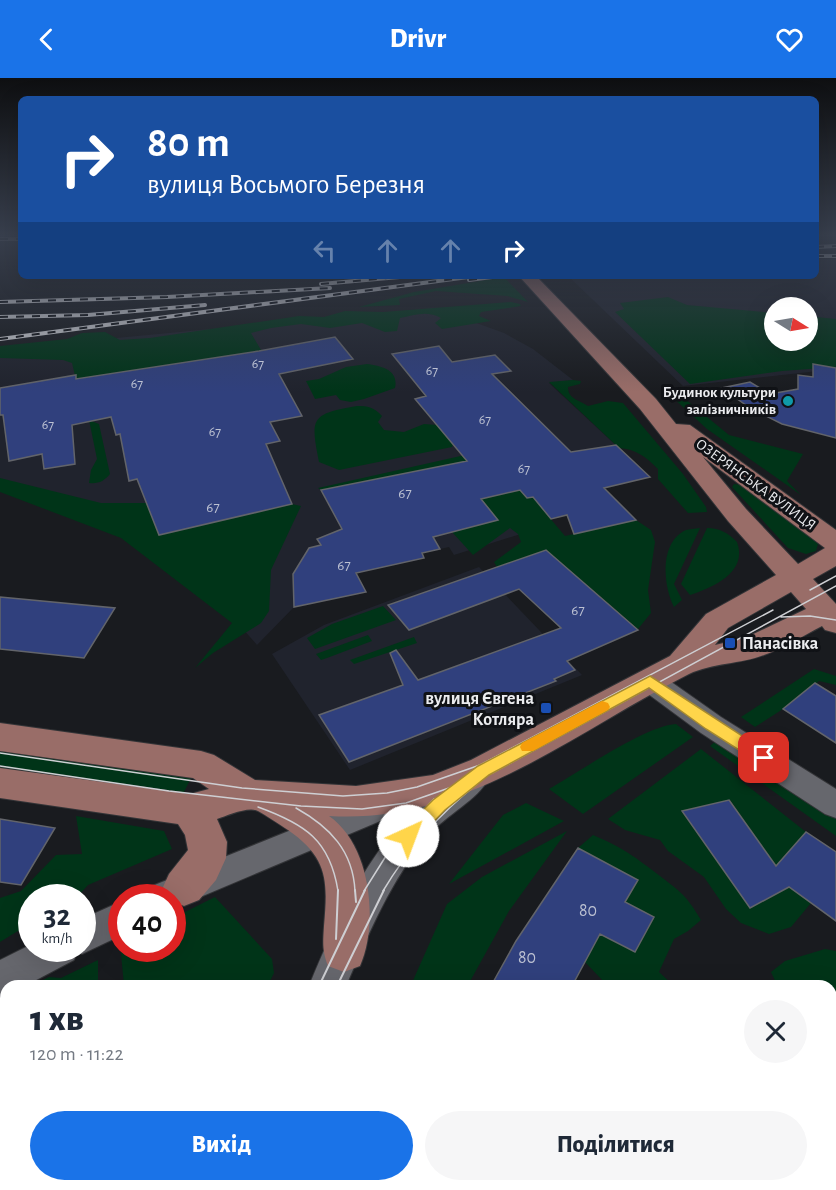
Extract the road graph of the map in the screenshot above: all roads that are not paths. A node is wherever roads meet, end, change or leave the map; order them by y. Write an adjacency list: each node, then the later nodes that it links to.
1 (538, 288): 2 (main road, ОЗЕРЯНСЬКА ВУЛИЦЯ)
2 (648, 404): 3 (main road, ОЗЕРЯНСЬКА ВУЛИЦЯ); 5 (main road, ОЗЕРЯНСЬКА ВУЛИЦЯ)
3 (836, 543)
4 (836, 554): 5 (main road)
5 (792, 578): 6 (main road, ОЗЕРЯНСЬКА ВУЛИЦЯ); 7 (main road)
6 (832, 614): 7 (main road)
7 (682, 664): 8 (main road)
8 (650, 681): 10 (main road); 14 (street)
9 (0, 737): 13 (main road)
10 (484, 770): 12 (main road); 20 (street)
11 (0, 783): 15 (main road)
12 (410, 795): 13 (main road); 16 (street)
13 (253, 796): 15 (main road); 16 (main road)
14 (836, 805)
15 (190, 810): 17 (main road)
16 (321, 832): 18 (street); 20 (main road)
17 (182, 884)
18 (186, 887)
19 (33, 962): 21 (street)
20 (336, 968)
21 (0, 979)

